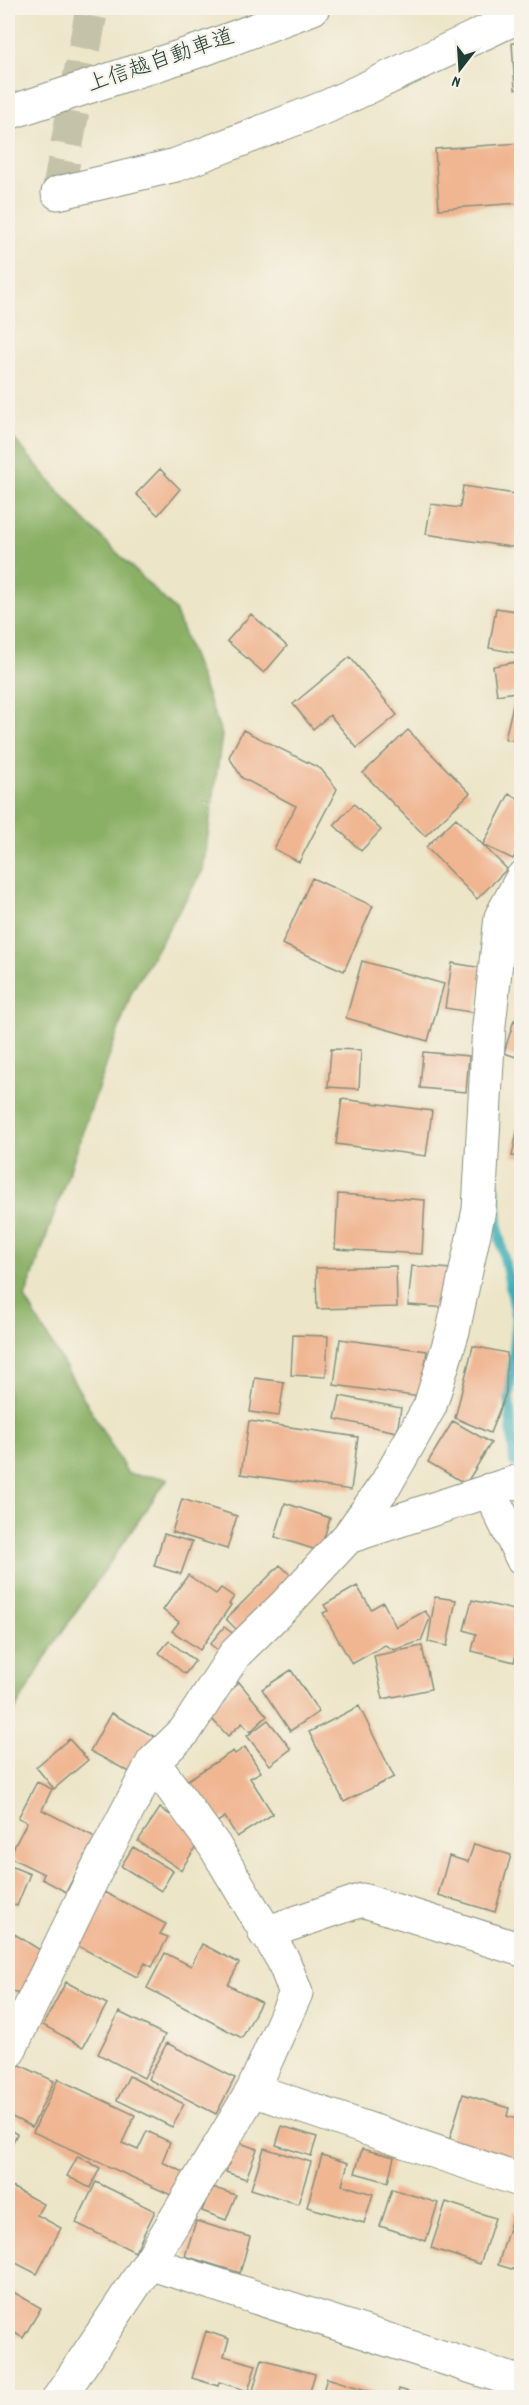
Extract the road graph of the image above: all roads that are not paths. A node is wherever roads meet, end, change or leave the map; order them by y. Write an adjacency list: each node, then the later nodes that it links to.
1 (313, 8): 3 (main road, 上信越自動車道)
2 (522, 15): 4 (main road)
3 (8, 113)
4 (58, 193)
5 (522, 878): 8 (main road)
6 (522, 1480): 7 (main road)
7 (503, 1506): 8 (main road); 9 (main road)
8 (348, 1537): 10 (main road)
9 (522, 1558)
10 (153, 1762): 11 (main road); 13 (main road)
11 (265, 1933): 12 (main road); 14 (main road)
12 (522, 1950)
13 (8, 2054)
14 (254, 2091): 15 (main road); 16 (main road)
15 (522, 2181)
16 (149, 2263): 17 (main road); 18 (main road)
17 (522, 2383)
18 (58, 2397)

